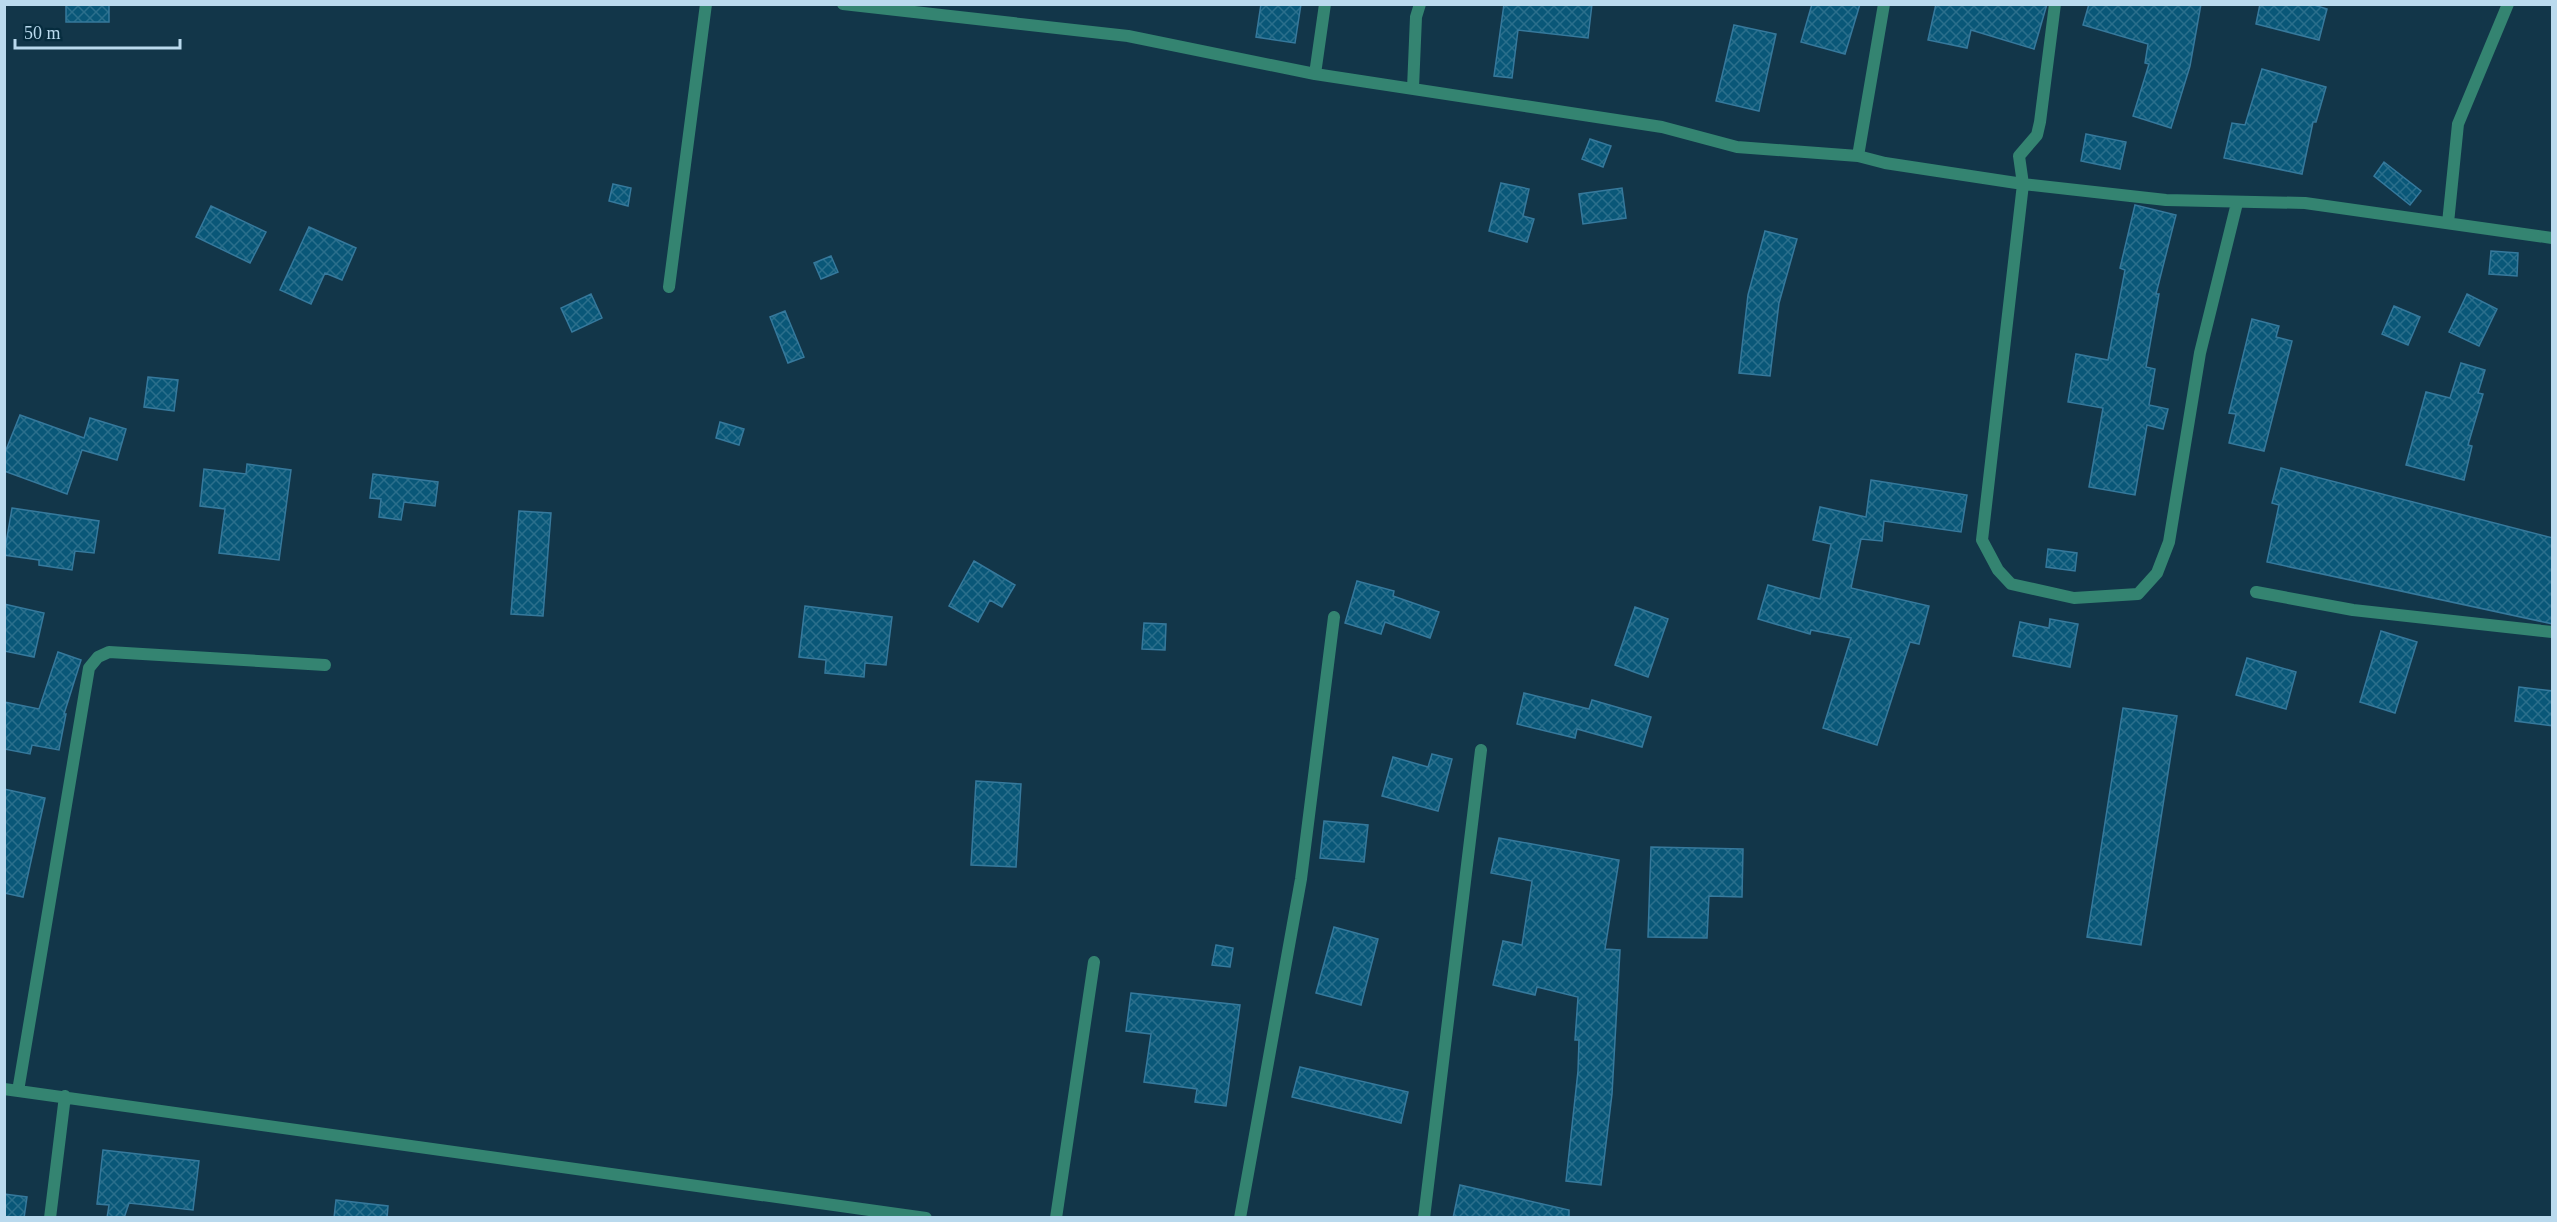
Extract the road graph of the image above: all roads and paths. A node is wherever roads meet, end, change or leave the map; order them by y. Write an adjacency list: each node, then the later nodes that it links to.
1 (706, 4): 15 (street)
2 (843, 4): 8 (street)
3 (1325, 4): 8 (street)
4 (1420, 4): 9 (street)
5 (1884, 4): 10 (street)
6 (2055, 4): 11 (street)
7 (2508, 4): 13 (street)
8 (1315, 74): 9 (street)
9 (1413, 88): 10 (street)
10 (1858, 156): 11 (street)
11 (2023, 184): 12 (street); 12 (street)
12 (2237, 203): 13 (street)
13 (2448, 223): 14 (street)
14 (2553, 238)
15 (669, 287)
16 (2256, 592): 18 (street)
17 (1334, 617): 28 (street)
18 (2553, 632)
19 (325, 665): 23 (street)
20 (1481, 750): 29 (street)
21 (1094, 962): 27 (street)
22 (4, 1089): 23 (street)
23 (18, 1091): 24 (street)
24 (65, 1096): 25 (street); 26 (street)
25 (50, 1218)
26 (926, 1218)
27 (1056, 1218)
28 (1240, 1218)
29 (1424, 1218)

